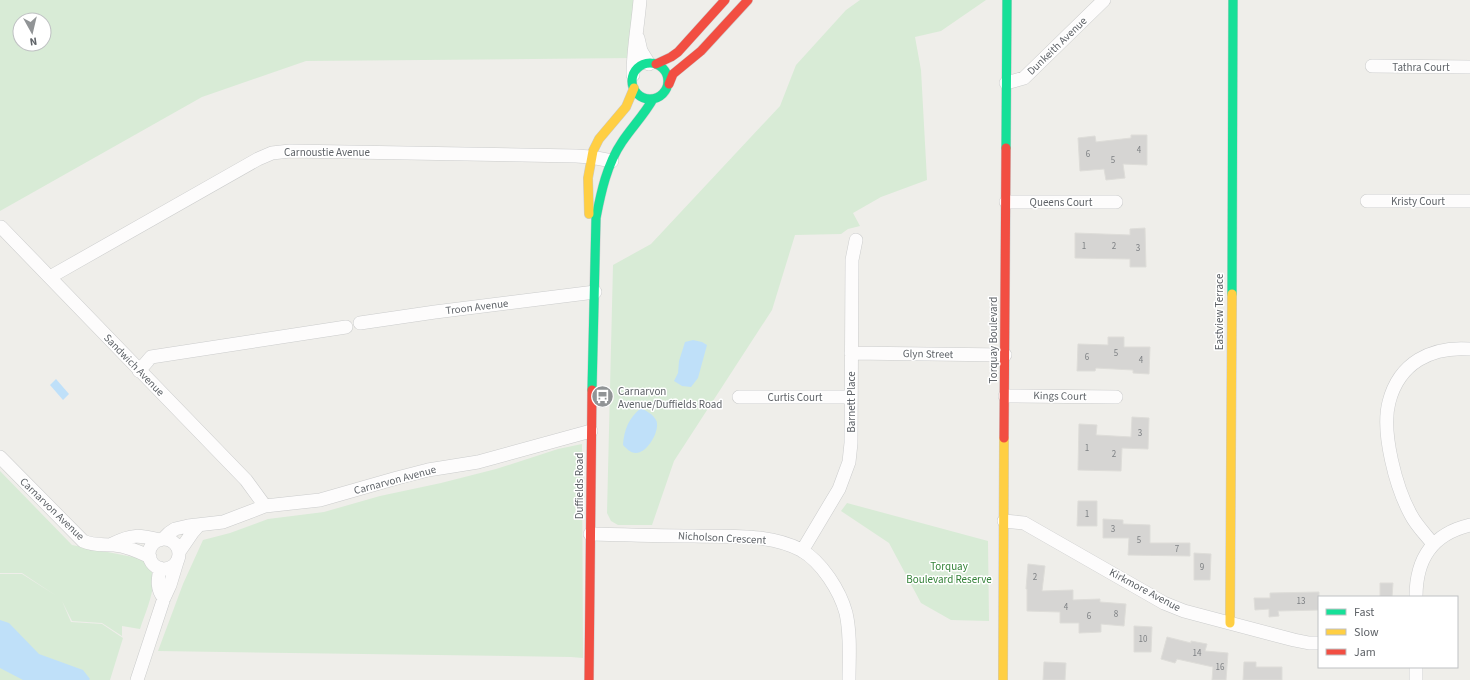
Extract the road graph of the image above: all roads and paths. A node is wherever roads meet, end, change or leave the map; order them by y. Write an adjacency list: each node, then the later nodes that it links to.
1 (640, 0): 7 (street)
2 (725, 0): 8 (street)
3 (748, 0): 13 (street)
4 (1007, 0): 12 (street, Torquay Boulevard)
5 (1104, 0): 12 (street, Dunkeith Avenue)
6 (1233, 0): 51 (street, Eastview Terrace)
7 (637, 32): 8 (street); 11 (street)
8 (653, 64): 11 (street); 13 (street)
9 (1372, 66): 10 (street, Tathra Court)
10 (1470, 67)
11 (634, 82): 14 (street); 15 (street, Duffields Road)
12 (1006, 83): 19 (street, Torquay Boulevard)
13 (669, 84): 14 (street)
14 (653, 99): 16 (street, Duffields Road)
15 (591, 157): 16 (street, Carnoustie Avenue); 23 (street, Carnoustie Avenue); 24 (street, Duffields Road)
16 (612, 161): 24 (street, Duffields Road)
17 (1367, 201): 18 (street, Kristy Court)
18 (1470, 201)
19 (1006, 202): 20 (street, Queens Court); 29 (street, Torquay Boulevard)
20 (1116, 202)
21 (1, 227): 23 (street, Sandwich Avenue)
22 (856, 240): 28 (street, Barnett Place)
23 (50, 277): 30 (street, Sandwich Avenue)
24 (595, 292): 25 (street, Troon Avenue); 35 (street, Duffields Road)
25 (360, 324)
26 (346, 327): 30 (street)
27 (1470, 349): 44 (street)
28 (851, 353): 29 (street, Glyn Street); 34 (street, Barnett Place)
29 (1005, 355): 31 (street, Torquay Boulevard)
30 (139, 371): 37 (street, Sandwich Avenue)
31 (1005, 396): 32 (street, Kings Court); 38 (street, Torquay Boulevard)
32 (1116, 396)
33 (739, 397): 34 (street, Curtis Court)
34 (851, 397): 45 (street, Barnett Place)
35 (591, 431): 37 (street, Carnarvon Avenue); 41 (street, Duffields Road)
36 (0, 457): 43 (street, Carnarvon Avenue)
37 (264, 506): 39 (street, Carnarvon Avenue)
38 (1004, 521): 51 (street, Kirkmore Avenue); 57 (street, Torquay Boulevard)
39 (200, 525): 42 (street, Carnarvon Avenue); 47 (street)
40 (1470, 525): 44 (street)
41 (590, 534): 45 (street, Nicholson Crescent); 55 (street, Duffields Road)
42 (162, 539): 43 (street, Carnarvon Avenue); 46 (street); 47 (street)
43 (112, 544): 46 (street, Carnarvon Avenue)
44 (1433, 544): 49 (street)
45 (802, 551): 56 (street, Nicholson Crescent)
46 (150, 557): 48 (street)
47 (178, 557): 48 (street); 50 (street)
48 (160, 568): 50 (street)
49 (1416, 596)
50 (164, 598): 54 (street)
51 (1230, 623): 52 (street, Kirkmore Avenue)
52 (1318, 643)
53 (1416, 668): 58 (street)
54 (137, 680)
55 (589, 680)
56 (849, 680)
57 (1003, 680)
58 (1416, 680)

